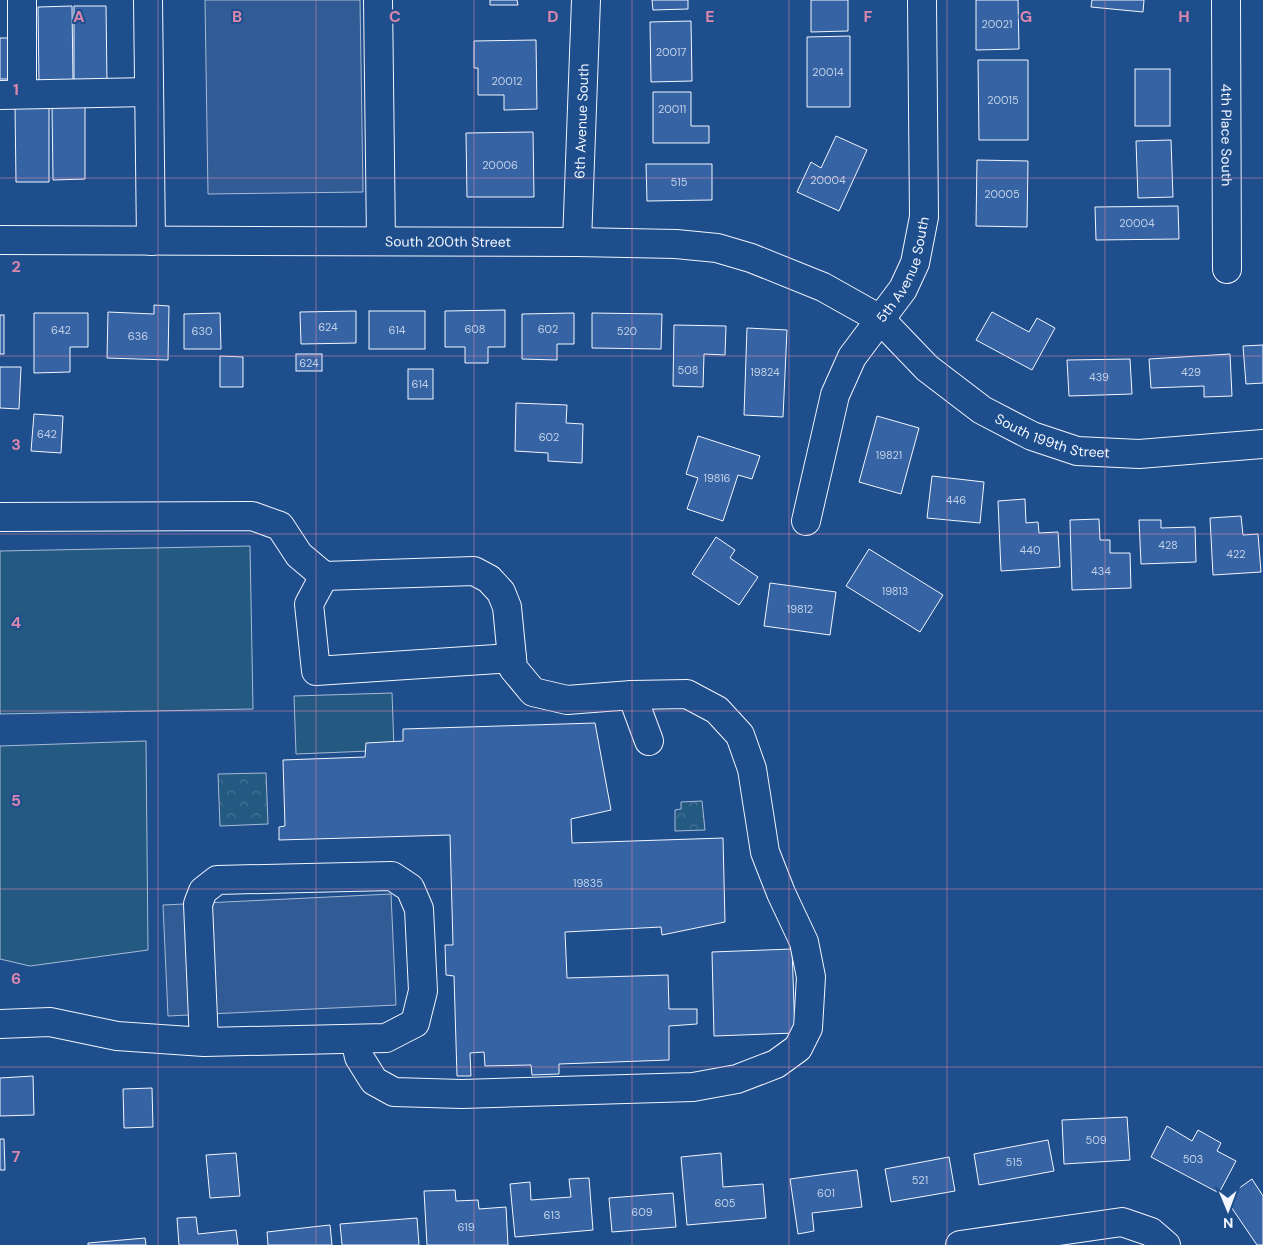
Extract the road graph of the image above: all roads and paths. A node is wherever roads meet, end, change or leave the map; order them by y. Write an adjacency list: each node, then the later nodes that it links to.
1 (22, 0): 8 (street)
2 (148, 0): 7 (street)
3 (378, 0): 11 (street)
4 (586, 0): 12 (street, 6th Avenue South)
5 (922, 0): 14 (street, 5th Avenue South)
6 (1226, 0): 13 (street, 4th Place South)
7 (148, 92): 8 (street); 10 (street)
8 (11, 95)
9 (0, 240): 10 (street, South 200th Street)
10 (151, 241): 11 (street, South 200th Street)
11 (381, 242): 12 (street, South 200th Street)
12 (577, 242): 14 (street, South 200th Street)
13 (1227, 269)
14 (880, 319): 15 (street, South 199th Street); 17 (street, 5th Avenue South)
15 (1263, 444)
16 (0, 517): 18 (street)
17 (806, 521)
18 (324, 576): 19 (street); 19 (street)
19 (512, 658): 20 (street)
20 (632, 695): 21 (street); 23 (street)
21 (649, 741)
22 (0, 1024): 24 (street)
23 (355, 1039): 24 (street); 24 (street)
24 (204, 1042)
25 (960, 1245): 26 (street)
26 (1166, 1245)

